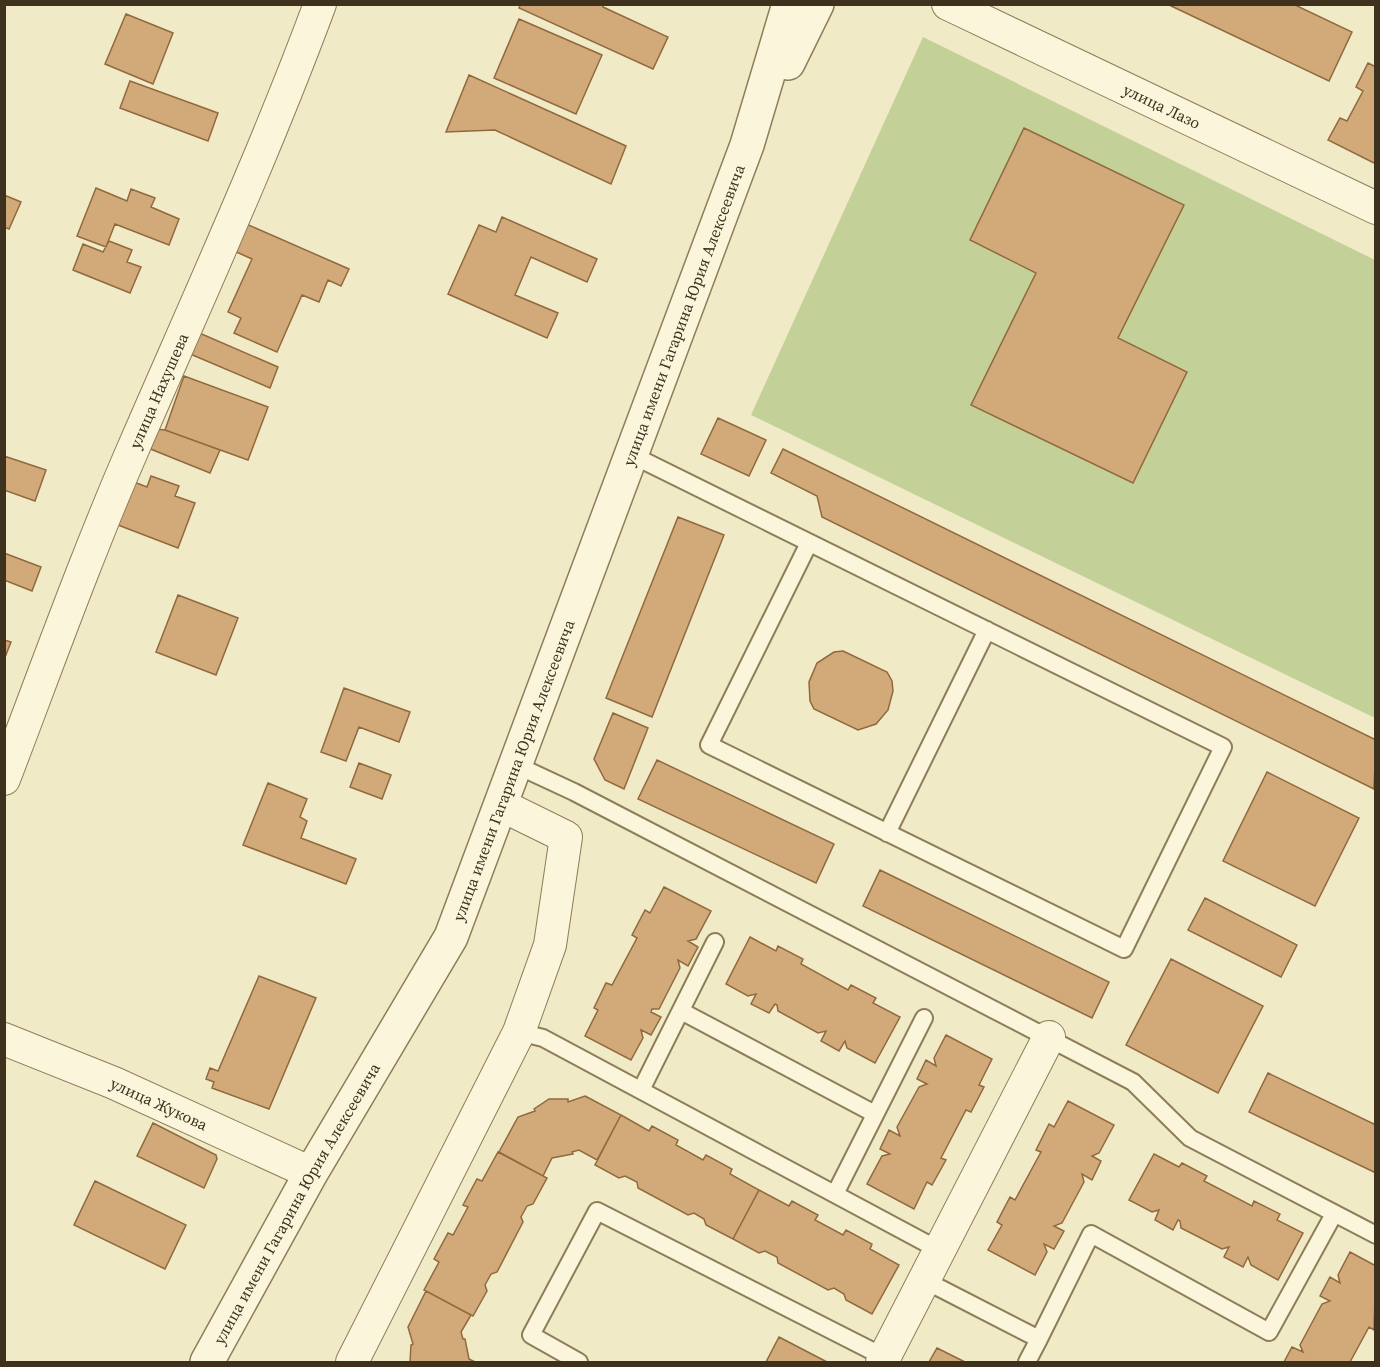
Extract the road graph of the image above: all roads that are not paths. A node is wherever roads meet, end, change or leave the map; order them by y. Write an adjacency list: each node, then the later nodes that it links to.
1 (320, 4): 11 (street, улица Нахушева)
2 (789, 4): 5 (street, улица имени Гагарина Юрия Алексеевича)
3 (817, 4): 5 (street, улица имени Гагарина Юрия Алексеевича)
4 (948, 4): 6 (street, улица Лазо)
5 (747, 146): 7 (street, улица имени Гагарина Юрия Алексеевича)
6 (1376, 208)
7 (632, 455): 8 (lane); 10 (street, улица имени Гагарина Юрия Алексеевича)
8 (809, 543): 9 (lane); 13 (lane)
9 (987, 630): 13 (lane); 13 (lane)
10 (516, 765): 12 (street, улица имени Гагарина Юрия Алексеевича); 18 (lane)
11 (4, 779)
12 (501, 805): 17 (street); 22 (street, улица имени Гагарина Юрия Алексеевича)
13 (887, 833)
14 (715, 942): 15 (lane)
15 (681, 1011): 20 (lane); 21 (lane)
16 (924, 1018): 21 (lane)
17 (519, 1032): 20 (lane); 31 (street)
18 (1049, 1036): 24 (lane); 26 (street)
19 (4, 1040): 22 (street, улица Жукова)
20 (641, 1090): 23 (lane)
21 (875, 1114): 23 (lane)
22 (311, 1173): 30 (street, улица имени Гагарина Юрия Алексеевича)
23 (835, 1194): 26 (lane)
24 (1334, 1214): 25 (lane); 28 (lane)
25 (1376, 1235)
26 (939, 1250): 27 (street)
27 (924, 1280): 28 (lane); 29 (street)
28 (1039, 1339): 33 (lane)
29 (883, 1360): 32 (lane)
30 (207, 1362)
31 (352, 1362)
32 (579, 1362)
33 (1027, 1362)

